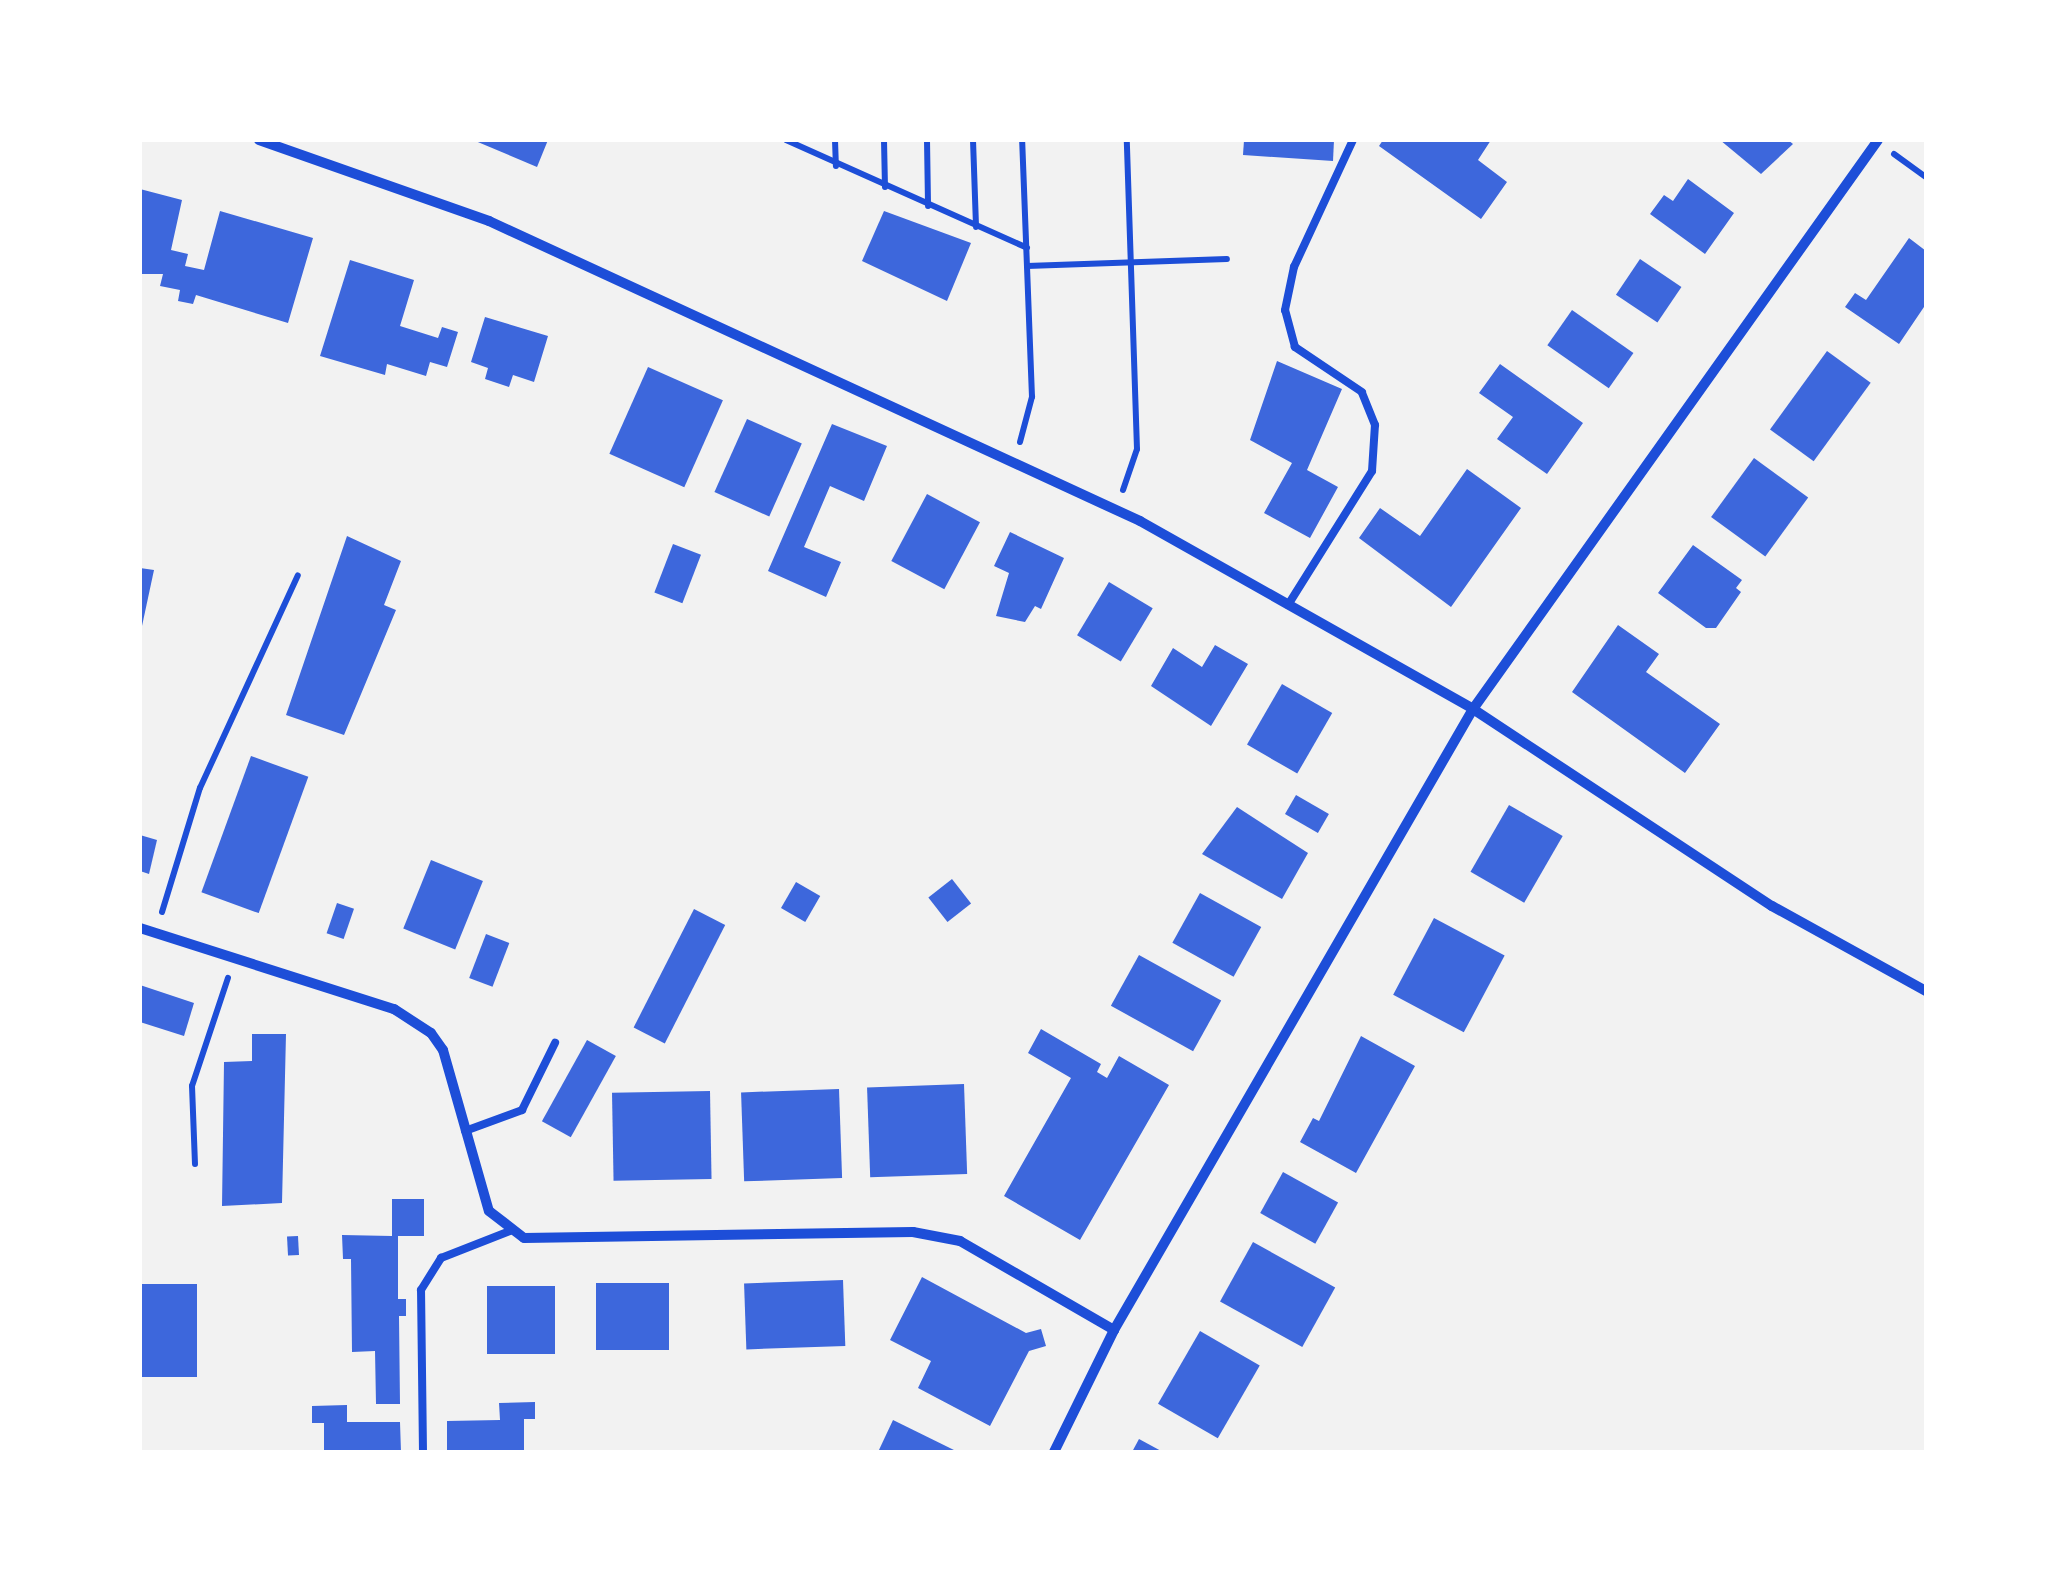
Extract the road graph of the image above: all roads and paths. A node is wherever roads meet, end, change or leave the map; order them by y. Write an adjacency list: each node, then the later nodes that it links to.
1 (259, 140): 20 (street)
2 (786, 140): 11 (path)
3 (835, 140): 11 (path)
4 (884, 140): 13 (path)
5 (927, 140): 14 (path)
6 (974, 140): 15 (path)
7 (1022, 140): 16 (path)
8 (1127, 140): 18 (path)
9 (1352, 140): 23 (lane)
10 (1877, 141): 12 (path); 24 (street)
11 (836, 166): 13 (path)
12 (1926, 177)
13 (885, 187): 14 (path)
14 (928, 206): 15 (path)
15 (976, 226): 16 (path)
16 (1026, 248): 19 (path)
17 (1227, 259): 18 (path)
18 (1131, 262): 19 (path); 21 (path)
19 (1027, 266): 20 (path)
20 (1014, 463): 21 (street)
21 (1116, 510): 23 (street)
22 (298, 575): 26 (path)
23 (1288, 605): 24 (street)
24 (1473, 708): 28 (street); 33 (street)
25 (140, 928): 26 (street)
26 (156, 932): 27 (street)
27 (235, 958): 30 (street); 31 (path)
28 (1926, 990)
29 (555, 1043): 30 (lane)
30 (466, 1131): 32 (street)
31 (194, 1164)
32 (510, 1231): 33 (street); 34 (lane)
33 (1114, 1330): 35 (street)
34 (423, 1452)
35 (1054, 1452)

